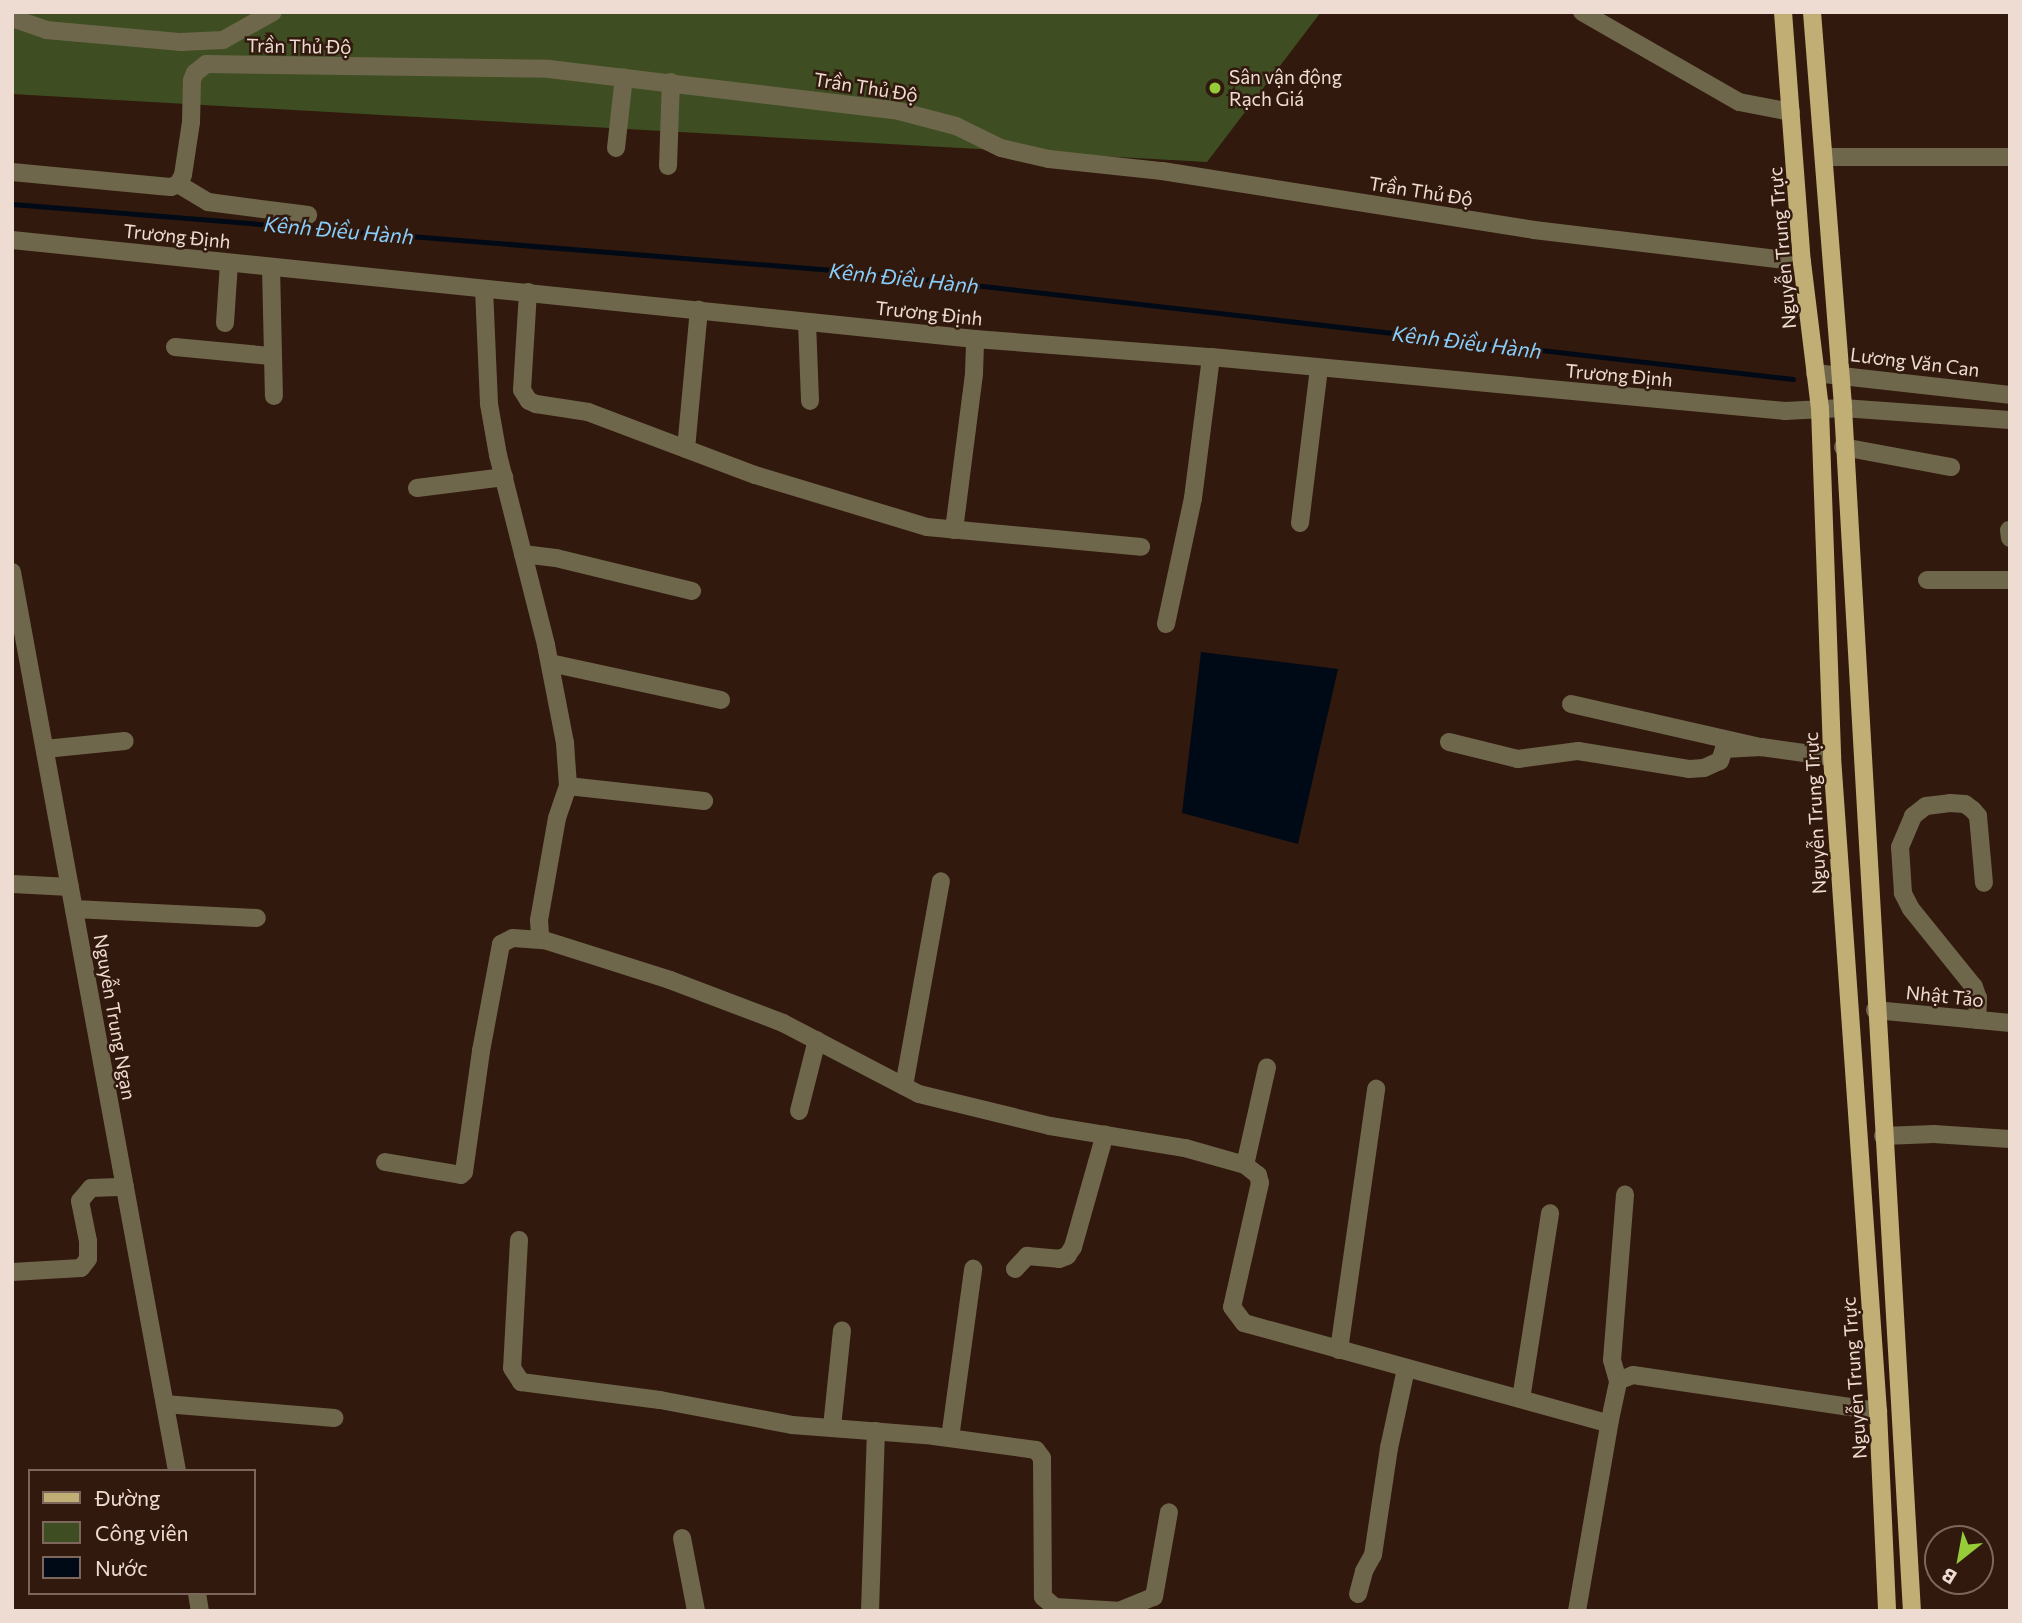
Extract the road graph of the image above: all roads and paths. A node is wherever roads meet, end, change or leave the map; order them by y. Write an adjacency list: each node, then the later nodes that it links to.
1 (273, 12): 5 (street)
2 (1582, 12): 9 (street)
3 (1783, 12): 9 (main road, Nguyễn Trung Trực)
4 (1812, 12): 8 (main road)
5 (12, 18)
6 (624, 77): 7 (street, Trần Thủ Độ); 10 (street); 15 (street, Trần Thủ Độ)
7 (671, 82): 13 (street); 18 (street, Trần Thủ Độ)
8 (1820, 112): 9 (main road); 11 (main road)
9 (1791, 113): 18 (main road, Nguyễn Trung Trực)
10 (616, 148)
11 (1824, 157): 12 (street); 32 (main road)
12 (2010, 157)
13 (668, 166)
14 (12, 172): 15 (street)
15 (178, 184): 16 (street)
16 (308, 215)
17 (12, 240): 19 (street, Trương Định)
18 (1802, 262): 31 (main road, Nguyễn Trung Trực)
19 (229, 263): 20 (street, Trương Định); 25 (street)
20 (271, 267): 21 (street, Trương Định); 28 (street)
21 (484, 289): 22 (street, Trương Định); 42 (street)
22 (528, 292): 23 (street, Trương Định); 40 (street)
23 (699, 310): 24 (street, Trương Định); 40 (street)
24 (807, 322): 26 (street, Trương Định); 35 (street)
25 (225, 323)
26 (975, 339): 29 (street, Trương Định); 45 (street)
27 (175, 347): 28 (street)
28 (271, 356): 34 (street)
29 (1211, 357): 30 (street, Trương Định); 54 (street)
30 (1319, 368): 37 (street, Trương Định); 44 (street)
31 (1815, 373): 32 (street, Lương Văn Can); 37 (main road, Nguyễn Trung Trực)
32 (1840, 374): 33 (street, Lương Văn Can); 36 (main road)
33 (2010, 395)
34 (274, 396)
35 (810, 401)
36 (1843, 408): 37 (street, Trương Định); 38 (street); 39 (main road)
37 (1820, 409): 62 (main road, Nguyễn Trung Trực)
38 (2010, 420)
39 (1843, 447): 41 (street); 73 (main road)
40 (686, 449): 45 (street)
41 (1951, 467)
42 (503, 477): 43 (street); 49 (street)
43 (416, 488)
44 (1300, 523)
45 (954, 530): 48 (street)
46 (2009, 530): 47 (street)
47 (2010, 538)
48 (1141, 547)
49 (523, 554): 53 (street); 55 (street)
50 (12, 572): 61 (street, Nguyễn Trung Ngạn)
51 (1927, 580): 52 (street)
52 (2010, 580)
53 (692, 591)
54 (1166, 624)
55 (550, 663): 56 (street); 63 (street)
56 (722, 700)
57 (1571, 704): 60 (street)
58 (125, 741): 61 (street)
59 (1449, 742): 60 (street)
60 (1761, 747): 62 (street)
61 (45, 749): 68 (street, Nguyễn Trung Ngạn)
62 (1832, 757): 72 (main road, Nguyễn Trung Trực)
63 (568, 786): 64 (street); 71 (street)
64 (704, 802)
65 (942, 881): 78 (street)
66 (1984, 883): 74 (street)
67 (12, 884): 68 (street)
68 (70, 887): 69 (street, Nguyễn Trung Ngạn)
69 (74, 909): 70 (street); 86 (street, Nguyễn Trung Ngạn)
70 (257, 918)
71 (544, 940): 76 (street); 84 (street)
72 (1849, 1010): 73 (main road); 99 (main road, Nguyễn Trung Trực)
73 (1875, 1010): 74 (street, Nhật Tảo); 82 (main road)
74 (1977, 1020): 75 (street, Nhật Tảo)
75 (2010, 1023)
76 (817, 1040): 78 (street); 80 (street)
77 (1267, 1067): 85 (street)
78 (904, 1086): 81 (street)
79 (1376, 1089): 94 (street)
80 (799, 1111)
81 (1105, 1134): 85 (street); 91 (street)
82 (1883, 1136): 83 (street); 114 (main road)
83 (2010, 1139)
84 (385, 1162)
85 (1245, 1164): 94 (street)
86 (125, 1186): 92 (street); 98 (street, Nguyễn Trung Ngạn)
87 (1625, 1195): 96 (street)
88 (1550, 1213): 97 (street)
89 (519, 1240): 102 (street)
90 (973, 1269): 104 (street)
91 (1015, 1269)
92 (12, 1272)
93 (842, 1331): 102 (street)
94 (1339, 1350): 95 (street)
95 (1406, 1368): 97 (street); 108 (street)
96 (1618, 1381): 99 (street); 101 (street)
97 (1521, 1399): 101 (street)
98 (165, 1404): 100 (street); 105 (street, Nguyễn Trung Ngạn)
99 (1878, 1411): 113 (main road, Nguyễn Trung Trực)
100 (334, 1418)
101 (1610, 1420): 112 (street)
102 (832, 1427): 103 (street)
103 (876, 1431): 104 (street); 111 (street)
104 (950, 1438): 109 (street)
105 (177, 1469)
106 (1169, 1513): 109 (street)
107 (682, 1538): 110 (street)
108 (1358, 1594)
109 (1122, 1610)
110 (696, 1611)
111 (870, 1611)
112 (1577, 1611)
113 (1887, 1611)
114 (1912, 1611)

